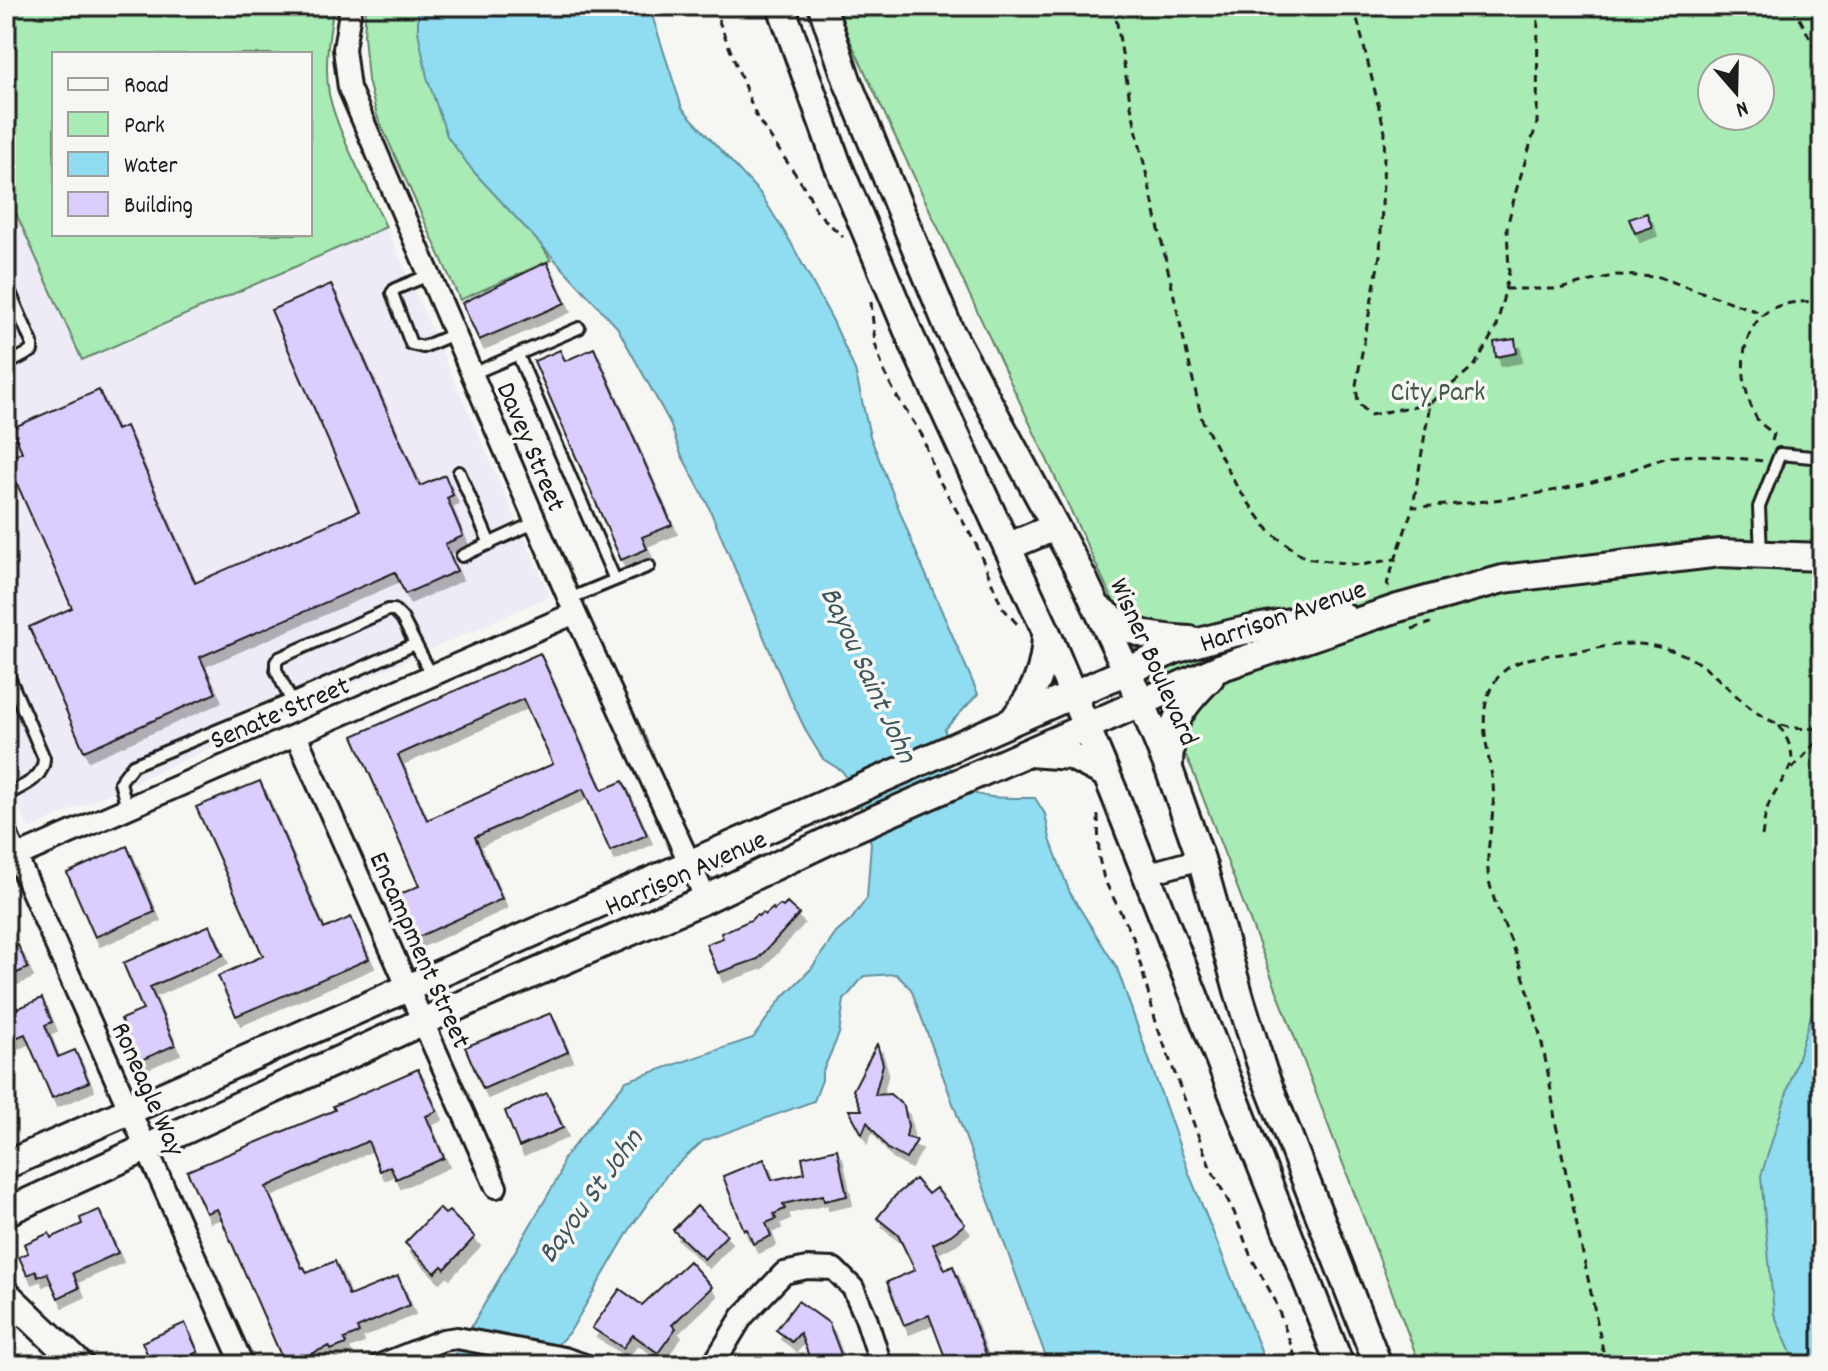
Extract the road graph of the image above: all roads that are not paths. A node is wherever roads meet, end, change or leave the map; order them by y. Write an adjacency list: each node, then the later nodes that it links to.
1 (351, 6): 6 (street, Davey Street)
2 (781, 6): 5 (street)
3 (822, 6): 4 (street, Wisner Boulevard)
4 (848, 83): 5 (street); 16 (street, Wisner Boulevard)
5 (813, 95): 18 (street)
6 (429, 275): 9 (street, Davey Street); 9 (lane)
7 (6, 283): 11 (lane)
8 (579, 328): 10 (lane)
9 (454, 334): 12 (street, Davey Street)
10 (518, 355): 12 (lane); 23 (lane)
11 (6, 365)
12 (472, 374): 15 (street, Davey Street)
13 (1822, 458): 19 (lane)
14 (459, 472): 17 (lane)
15 (536, 522): 17 (lane); 24 (street, Davey Street)
16 (1055, 527): 18 (street); 25 (street, Wisner Boulevard)
17 (490, 544): 20 (lane)
18 (1007, 547): 27 (street)
19 (1761, 555): 21 (street, Harrison Avenue); 26 (street, Harrison Avenue)
20 (462, 556)
21 (1822, 557)
22 (649, 566): 23 (lane)
23 (615, 580): 24 (lane)
24 (572, 606): 33 (street, Senate Street); 48 (street, Davey Street)
25 (1097, 607): 28 (street); 32 (street, Wisner Boulevard)
26 (1398, 608): 28 (street, Harrison Avenue); 30 (street, Harrison Avenue)
27 (1046, 631): 34 (street); 37 (street)
28 (1201, 640): 32 (street, Harrison Avenue)
29 (415, 644): 33 (lane); 35 (lane); 35 (lane)
30 (1222, 667): 36 (street, Harrison Avenue); 41 (street)
31 (6, 670): 43 (lane)
32 (1126, 670): 34 (street, Harrison Avenue); 36 (street, Wisner Boulevard)
33 (432, 676): 39 (street, Senate Street)
34 (1073, 694): 37 (street, Harrison Avenue); 38 (street)
35 (291, 700): 44 (lane)
36 (1141, 701): 38 (street, Harrison Avenue); 41 (street, Wisner Boulevard)
37 (1012, 721): 48 (street, Harrison Avenue)
38 (1086, 726): 40 (street, Harrison Avenue); 42 (street)
39 (296, 735): 44 (street, Senate Street); 51 (street, Encampment Street)
40 (1025, 753): 42 (street); 50 (street, Harrison Avenue)
41 (1169, 769): 47 (street, Wisner Boulevard)
42 (1106, 774): 49 (street)
43 (6, 795)
44 (127, 808): 46 (street, Senate Street)
45 (6, 833): 46 (street, Roneagle Way)
46 (11, 858): 53 (street, Roneagle Way)
47 (1201, 859): 49 (street); 66 (street, Wisner Boulevard)
48 (689, 863): 50 (street, Davey Street); 51 (street, Harrison Avenue)
49 (1146, 874): 65 (street)
50 (706, 899): 52 (street, Harrison Avenue)
51 (408, 988): 52 (street, Encampment Street); 53 (street, Harrison Avenue)
52 (424, 1021): 54 (street, Harrison Avenue); 56 (street, Encampment Street)
53 (130, 1112): 54 (street, Roneagle Way); 55 (street, Harrison Avenue)
54 (146, 1149): 57 (street, Harrison Avenue); 60 (street, Roneagle Way)
55 (6, 1165)
56 (496, 1187)
57 (6, 1212)
58 (6, 1294): 59 (street)
59 (80, 1365)
60 (243, 1365)
61 (380, 1365): 62 (street)
62 (585, 1365)
63 (713, 1365): 64 (street)
64 (881, 1365)
65 (1340, 1365)
66 (1378, 1365)

